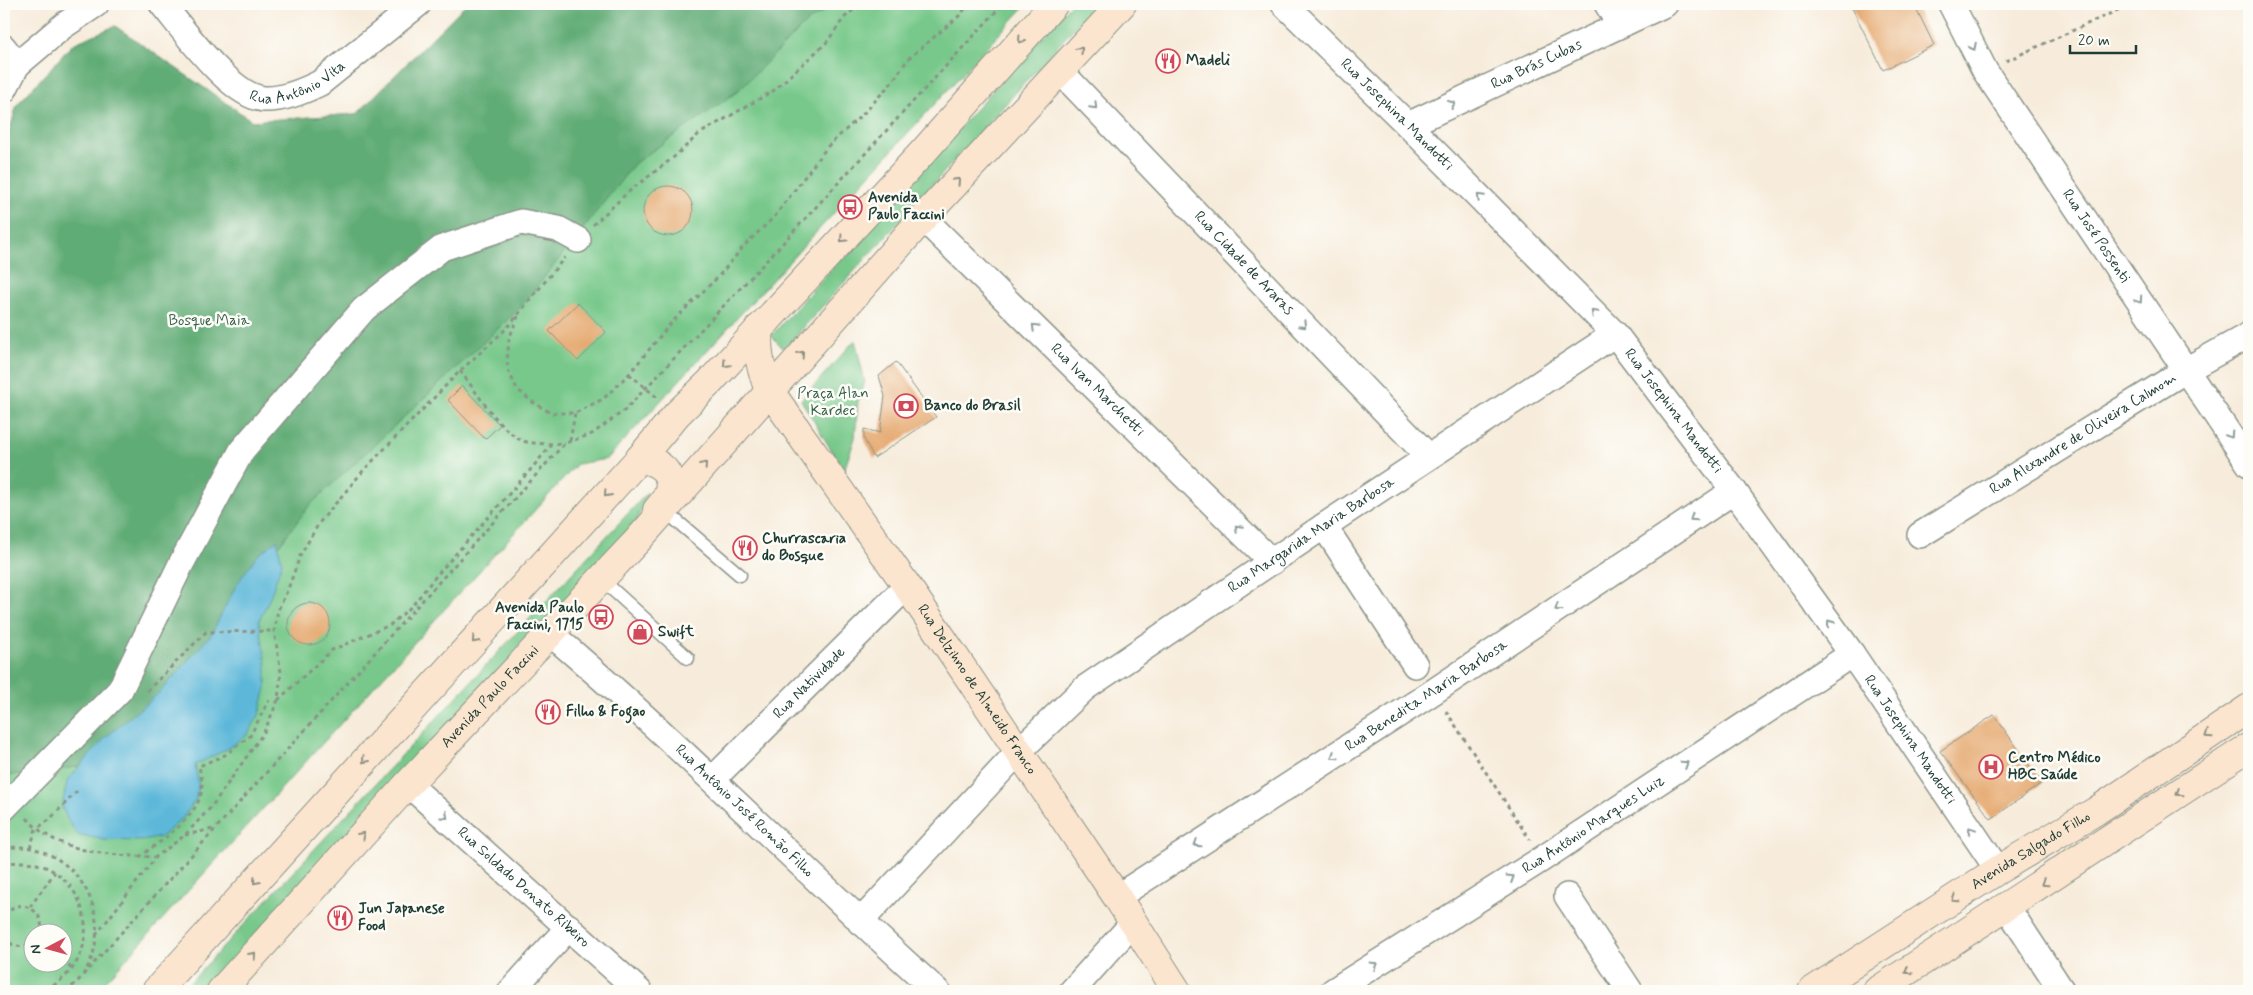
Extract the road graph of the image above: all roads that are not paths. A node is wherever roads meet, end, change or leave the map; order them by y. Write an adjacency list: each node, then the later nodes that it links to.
1 (96, 4): 11 (street)
2 (162, 4): 3 (street, Rua Antônio Vita)
3 (418, 4)
4 (1054, 4): 17 (main road, one-way to 17)
5 (1122, 4): 12 (main road, Avenida Paulo Faccini, one-way to 5)
6 (1284, 4): 14 (street, Rua Josephina Mandotti)
7 (1607, 4): 10 (street)
8 (1666, 4): 10 (street, Rua Brás Cubas)
9 (1951, 4): 20 (street, Rua José Possenti, one-way to 20)
10 (1620, 26): 14 (street, Rua Brás Cubas, one-way to 10)
11 (11, 56): 13 (street)
12 (1060, 71): 15 (main road, Avenida Paulo Faccini, one-way to 12); 22 (street, Rua Cidade de Araras, one-way to 22)
13 (4, 90)
14 (1408, 125): 18 (street, Rua Josephina Mandotti, one-way to 14)
15 (923, 218): 21 (main road, Avenida Paulo Faccini, one-way to 15); 30 (street, Rua Ivan Marchetti, one-way to 15)
16 (568, 234): 43 (street)
17 (759, 328): 21 (main road, Rua Delzihno de Almeido Franco); 23 (main road, one-way to 23)
18 (1614, 334): 22 (street, Rua Margarida Maria Barbosa); 25 (street, Rua Josephina Mandotti)
19 (2249, 336): 20 (street, Rua Alexandre de Oliveira Calmom)
20 (2186, 370): 24 (street, Rua José Possenti, one-way to 24); 28 (street, Rua Alexandre de Oliveira Calmom)
21 (769, 390): 26 (main road, Avenida Paulo Faccini, one-way to 21); 33 (main road, Rua Delzihno de Almeido Franco)
22 (1428, 456): 27 (street, Rua Margarida Maria Barbosa)
23 (640, 458): 29 (main road); 51 (main road, one-way to 51)
24 (2249, 464)
25 (1734, 491): 35 (street, Rua Josephina Mandotti, one-way to 25); 46 (street, Rua Benedita Maria Barbosa, one-way to 46)
26 (664, 510): 29 (main road, Avenida Paulo Faccini); 31 (lane)
27 (1324, 526): 30 (street, Rua Margarida Maria Barbosa); 37 (street)
28 (1920, 535)
29 (637, 541): 32 (main road, Avenida Paulo Faccini)
30 (1272, 562): 40 (street, Rua Margarida Maria Barbosa)
31 (740, 575)
32 (601, 579): 34 (main road, Avenida Paulo Faccini); 36 (lane)
33 (907, 586): 40 (main road, Rua Delzihno de Almeido Franco); 41 (street, Rua Natividade)
34 (551, 634): 41 (street, Rua Antônio José Romão Filho); 42 (main road, Avenida Paulo Faccini)
35 (1852, 654): 44 (street, Rua Josephina Mandotti, one-way to 35); 58 (street, Rua Antônio Marques Luiz, one-way to 35)
36 (688, 658)
37 (1415, 665)
38 (2249, 708): 44 (main road, Avenida Salgado Filho, one-way to 44)
39 (2249, 747): 47 (main road, one-way to 47)
40 (1018, 752): 46 (main road, Rua Delzihno de Almeido Franco); 48 (street, Rua Margarida Maria Barbosa)
41 (713, 779): 48 (street, Rua Antônio José Romão Filho)
42 (408, 784): 50 (street, Rua Soldado Donato Ribeiro, one-way to 50); 52 (main road, Avenida Paulo Faccini, one-way to 42)
43 (8, 804)
44 (1998, 870): 60 (main road, Avenida Salgado Filho, one-way to 60)
45 (1567, 896): 59 (street)
46 (1117, 897): 49 (main road, Rua Delzihno de Almeido Franco)
47 (2007, 907): 61 (main road, one-way to 61); 62 (street)
48 (860, 922): 55 (street, Rua Antônio José Romão Filho)
49 (1133, 923): 56 (street); 57 (main road, Rua Delzihno de Almeido Franco)
50 (569, 927): 53 (street); 54 (street, Rua Soldado Donato Ribeiro)
51 (156, 991)
52 (221, 991)
53 (511, 991)
54 (639, 991)
55 (937, 991)
56 (1072, 991)
57 (1177, 991)
58 (1333, 991)
59 (1630, 991)
60 (1812, 991)
61 (1877, 991)
62 (2062, 991)

